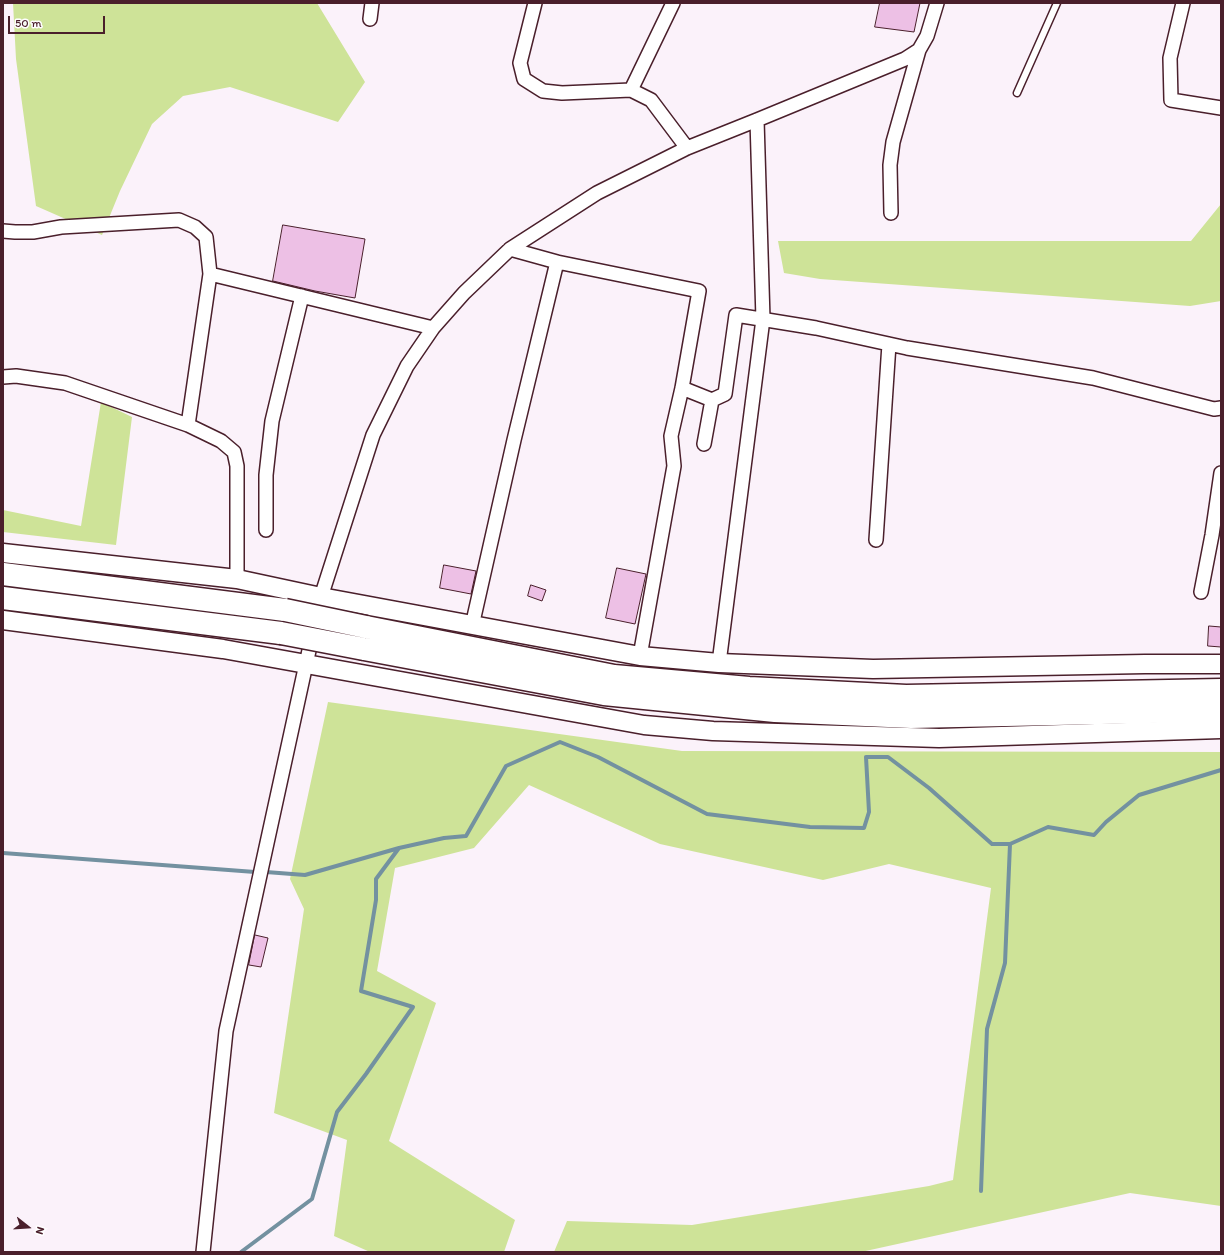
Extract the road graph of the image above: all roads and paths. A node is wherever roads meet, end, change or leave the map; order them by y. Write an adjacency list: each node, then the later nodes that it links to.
1 (372, 3): 7 (street)
2 (535, 3): 9 (street)
3 (673, 3): 9 (street)
4 (937, 3): 8 (street)
5 (1057, 3): 10 (lane)
6 (1183, 3): 11 (street)
7 (370, 19)
8 (919, 50): 12 (street); 14 (street)
9 (631, 90): 13 (street)
10 (1017, 93)
11 (1221, 108)
12 (757, 120): 13 (street); 20 (street)
13 (687, 148): 16 (street)
14 (891, 213)
15 (3, 231): 18 (street)
16 (510, 249): 17 (street); 21 (street)
17 (557, 262): 24 (street); 39 (street)
18 (210, 274): 19 (street); 27 (street)
19 (302, 296): 21 (street); 30 (street)
20 (763, 319): 22 (street); 25 (street); 42 (street)
21 (433, 328): 36 (street)
22 (889, 344): 26 (street); 31 (street)
23 (3, 377): 27 (street)
24 (682, 388): 25 (street); 40 (street)
25 (712, 400): 28 (street)
26 (1221, 408)
27 (188, 425): 34 (street)
28 (704, 444)
29 (1221, 472): 35 (street)
30 (266, 530)
31 (876, 540)
32 (3, 553): 34 (street)
33 (3, 574): 44 (highway, bridge)
34 (237, 579): 36 (street)
35 (1201, 592)
36 (321, 597): 39 (street); 41 (street)
37 (3, 598): 45 (highway, bridge)
38 (3, 620): 41 (street)
39 (472, 626): 40 (street)
40 (640, 656): 42 (street)
41 (306, 664): 46 (street); 47 (street)
42 (719, 664): 43 (street)
43 (1221, 664)
44 (1221, 690)
45 (1221, 712)
46 (1221, 729)
47 (204, 1252)

